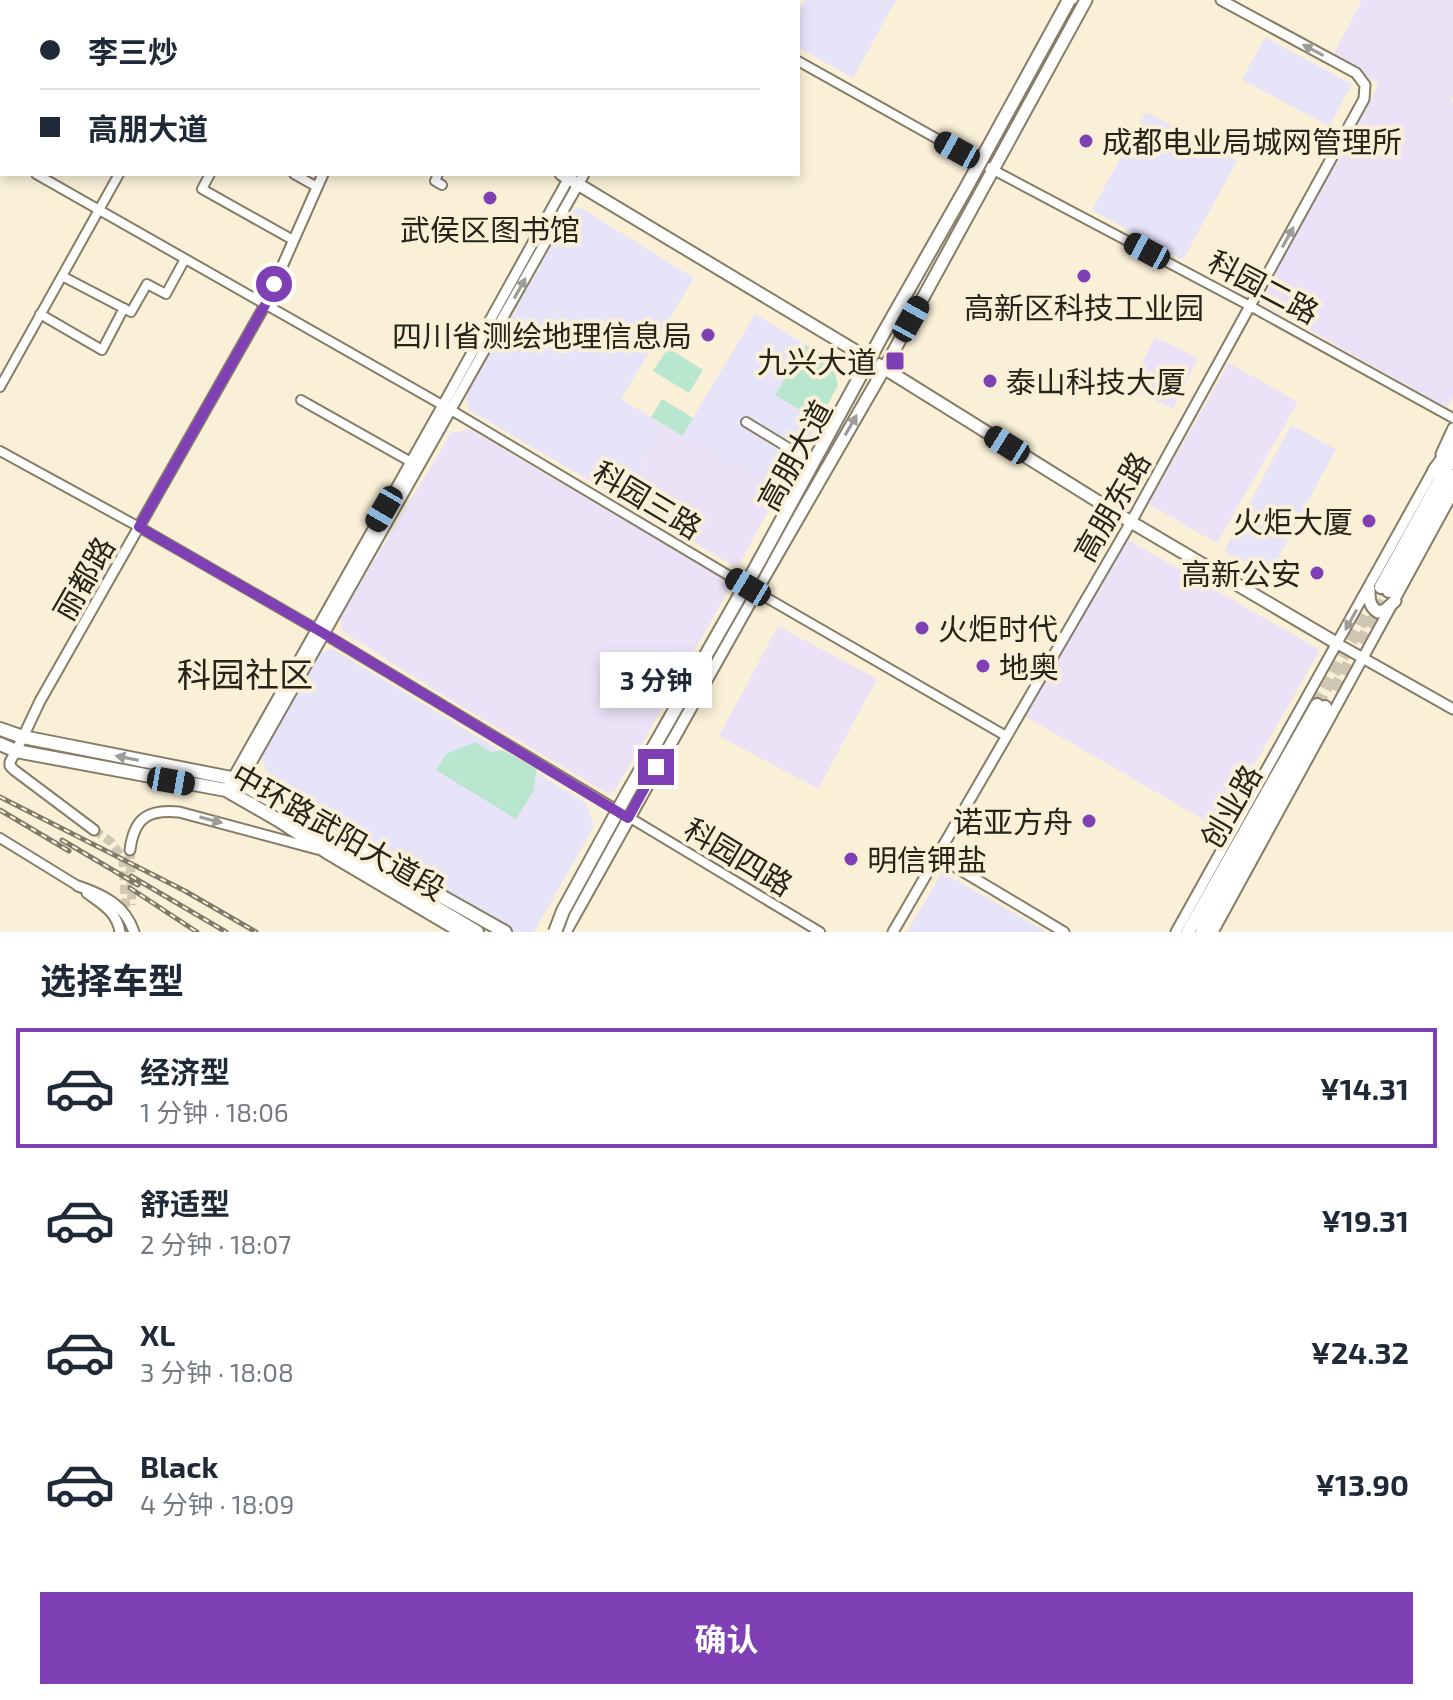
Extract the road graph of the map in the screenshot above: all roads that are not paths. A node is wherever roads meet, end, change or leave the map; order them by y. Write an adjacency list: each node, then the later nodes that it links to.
1 (1069, 0): 24 (main road, bridge)
2 (1075, 0): 6 (main road, 高朋大道)
3 (1086, 0): 6 (main road, 高朋大道)
4 (1221, 0): 21 (street, 高朋东路, one-way to 4)
5 (800, 62): 6 (street, 科园二路)
6 (988, 167): 21 (street, 科园二路); 25 (main road, 高朋大道)
7 (40, 176): 16 (street, 科园三路)
8 (118, 176): 16 (street)
9 (209, 176): 17 (street)
10 (298, 176): 15 (street)
11 (322, 176): 15 (street, 丽都路)
12 (437, 176): 14 (street)
13 (573, 177): 25 (main road); 28 (street)
14 (442, 185)
15 (317, 187): 17 (street, 丽都路)
16 (99, 210): 18 (street, 科园三路); 19 (street)
17 (293, 240): 20 (street, 丽都路)
18 (185, 259): 20 (street, 科园三路); 22 (street)
19 (62, 276): 22 (street); 23 (street)
20 (265, 305): 28 (street, 科园三路); 41 (street, 丽都路)
21 (1250, 306): 29 (street, 科园二路); 40 (street, 高朋东路)
22 (124, 308): 23 (street)
23 (40, 314): 26 (street)
24 (883, 334): 42 (main road, bridge); 66 (main road, bridge)
25 (879, 365): 36 (main road, 高朋大道); 40 (main road); 42 (main road, 高朋大道, one-way to 25)
26 (0, 387)
27 (301, 400): 35 (street)
28 (447, 408): 35 (street); 42 (street, 科园三路); 44 (street)
29 (1453, 418)
30 (746, 422): 36 (street)
31 (1453, 428): 37 (street)
32 (1453, 444): 37 (main road)
33 (0, 451): 41 (street, 科园四路)
34 (1453, 456): 43 (main road)
35 (411, 462): 44 (street)
36 (816, 465): 42 (main road, 高朋大道)
37 (1434, 471): 43 (street)
38 (1453, 476): 43 (main road)
39 (1453, 493): 43 (street)
40 (1131, 522): 45 (main road); 49 (street, 高朋东路)
41 (139, 527): 44 (street, 科园四路); 50 (street, 丽都路)
42 (752, 589): 49 (street, 科园三路); 54 (main road, 高朋大道)
43 (1383, 592): 45 (street, one-way to 45); 46 (street)
44 (319, 631): 53 (street); 54 (street, 科园四路)
45 (1338, 644): 46 (street); 71 (street)
46 (1362, 657): 47 (street); 74 (street)
47 (1453, 709)
48 (0, 729): 50 (main road, 中环路武阳大道段)
49 (1006, 736): 59 (street, 高朋东路)
50 (23, 737): 52 (street, 丽都路); 53 (main road, 中环路武阳大道段, one-way to 50)
51 (0, 744): 52 (main road, 中环路武阳大道段)
52 (16, 751): 53 (main road, 中环路武阳大道段); 55 (street)
53 (233, 786): 57 (main road, 中环路武阳大道段); 65 (main road)
54 (623, 815): 66 (main road, 高朋大道); 67 (main road, 高朋大道); 68 (street, 科园四路)
55 (94, 830)
56 (0, 838): 60 (street)
57 (327, 847): 58 (street, one-way to 57); 63 (main road, 中环路武阳大道段); 64 (main road)
58 (130, 850)
59 (937, 856): 69 (street, 高朋东路); 70 (street)
60 (78, 886): 61 (street); 62 (street)
61 (120, 932)
62 (134, 932)
63 (462, 932)
64 (477, 932)
65 (505, 932)
66 (554, 932)
67 (565, 932)
68 (820, 932)
69 (893, 932)
70 (1064, 932)
71 (1176, 932)
72 (1188, 932): 73 (main road, 创业路)
73 (1202, 932)
74 (1213, 932)

